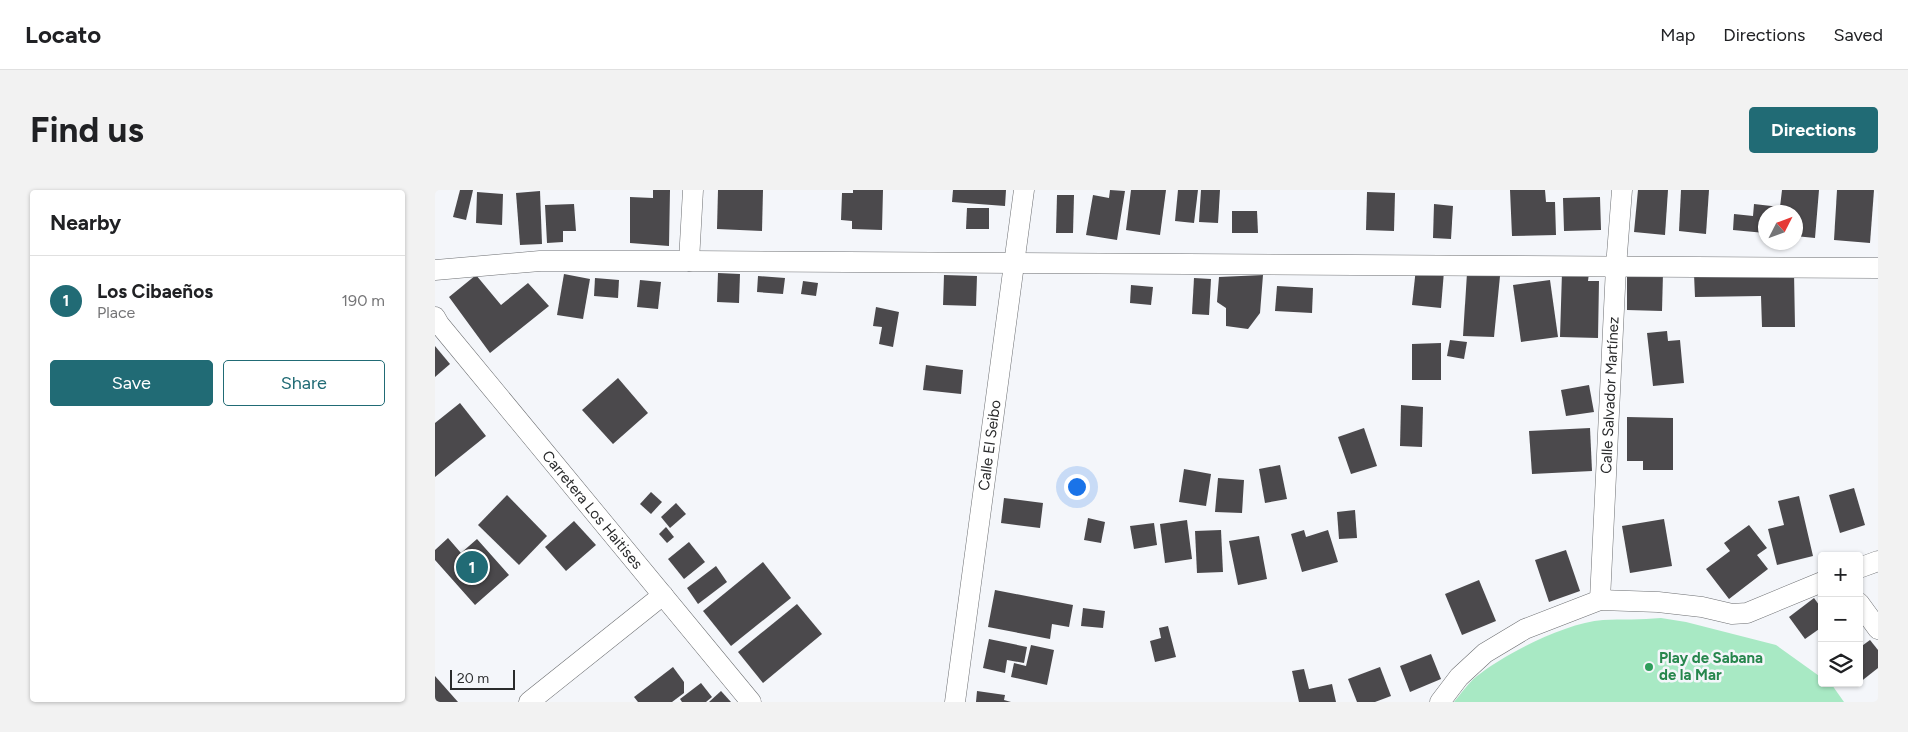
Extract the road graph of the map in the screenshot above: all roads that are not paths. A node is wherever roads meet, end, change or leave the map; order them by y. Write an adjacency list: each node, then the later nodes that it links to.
1 (693, 190): 4 (street)
2 (1024, 190): 5 (street, Calle El Seibo)
3 (1622, 190): 6 (street, Calle Salvador Martínez)
4 (689, 261): 5 (street); 8 (street)
5 (1013, 263): 6 (street); 19 (street, Calle El Seibo)
6 (1616, 267): 7 (street); 14 (street, Calle Salvador Martínez)
7 (1878, 268)
8 (435, 270)
9 (436, 322): 13 (street, Carretera Los Haitises)
10 (1878, 561): 11 (street)
11 (1863, 567)
12 (1818, 584): 14 (street)
13 (663, 595): 17 (street); 18 (street, Carretera Los Haitises)
14 (1600, 600): 20 (street)
15 (1863, 608): 16 (street)
16 (1878, 628)
17 (529, 702)
18 (751, 702)
19 (955, 702)
20 (1440, 702)

